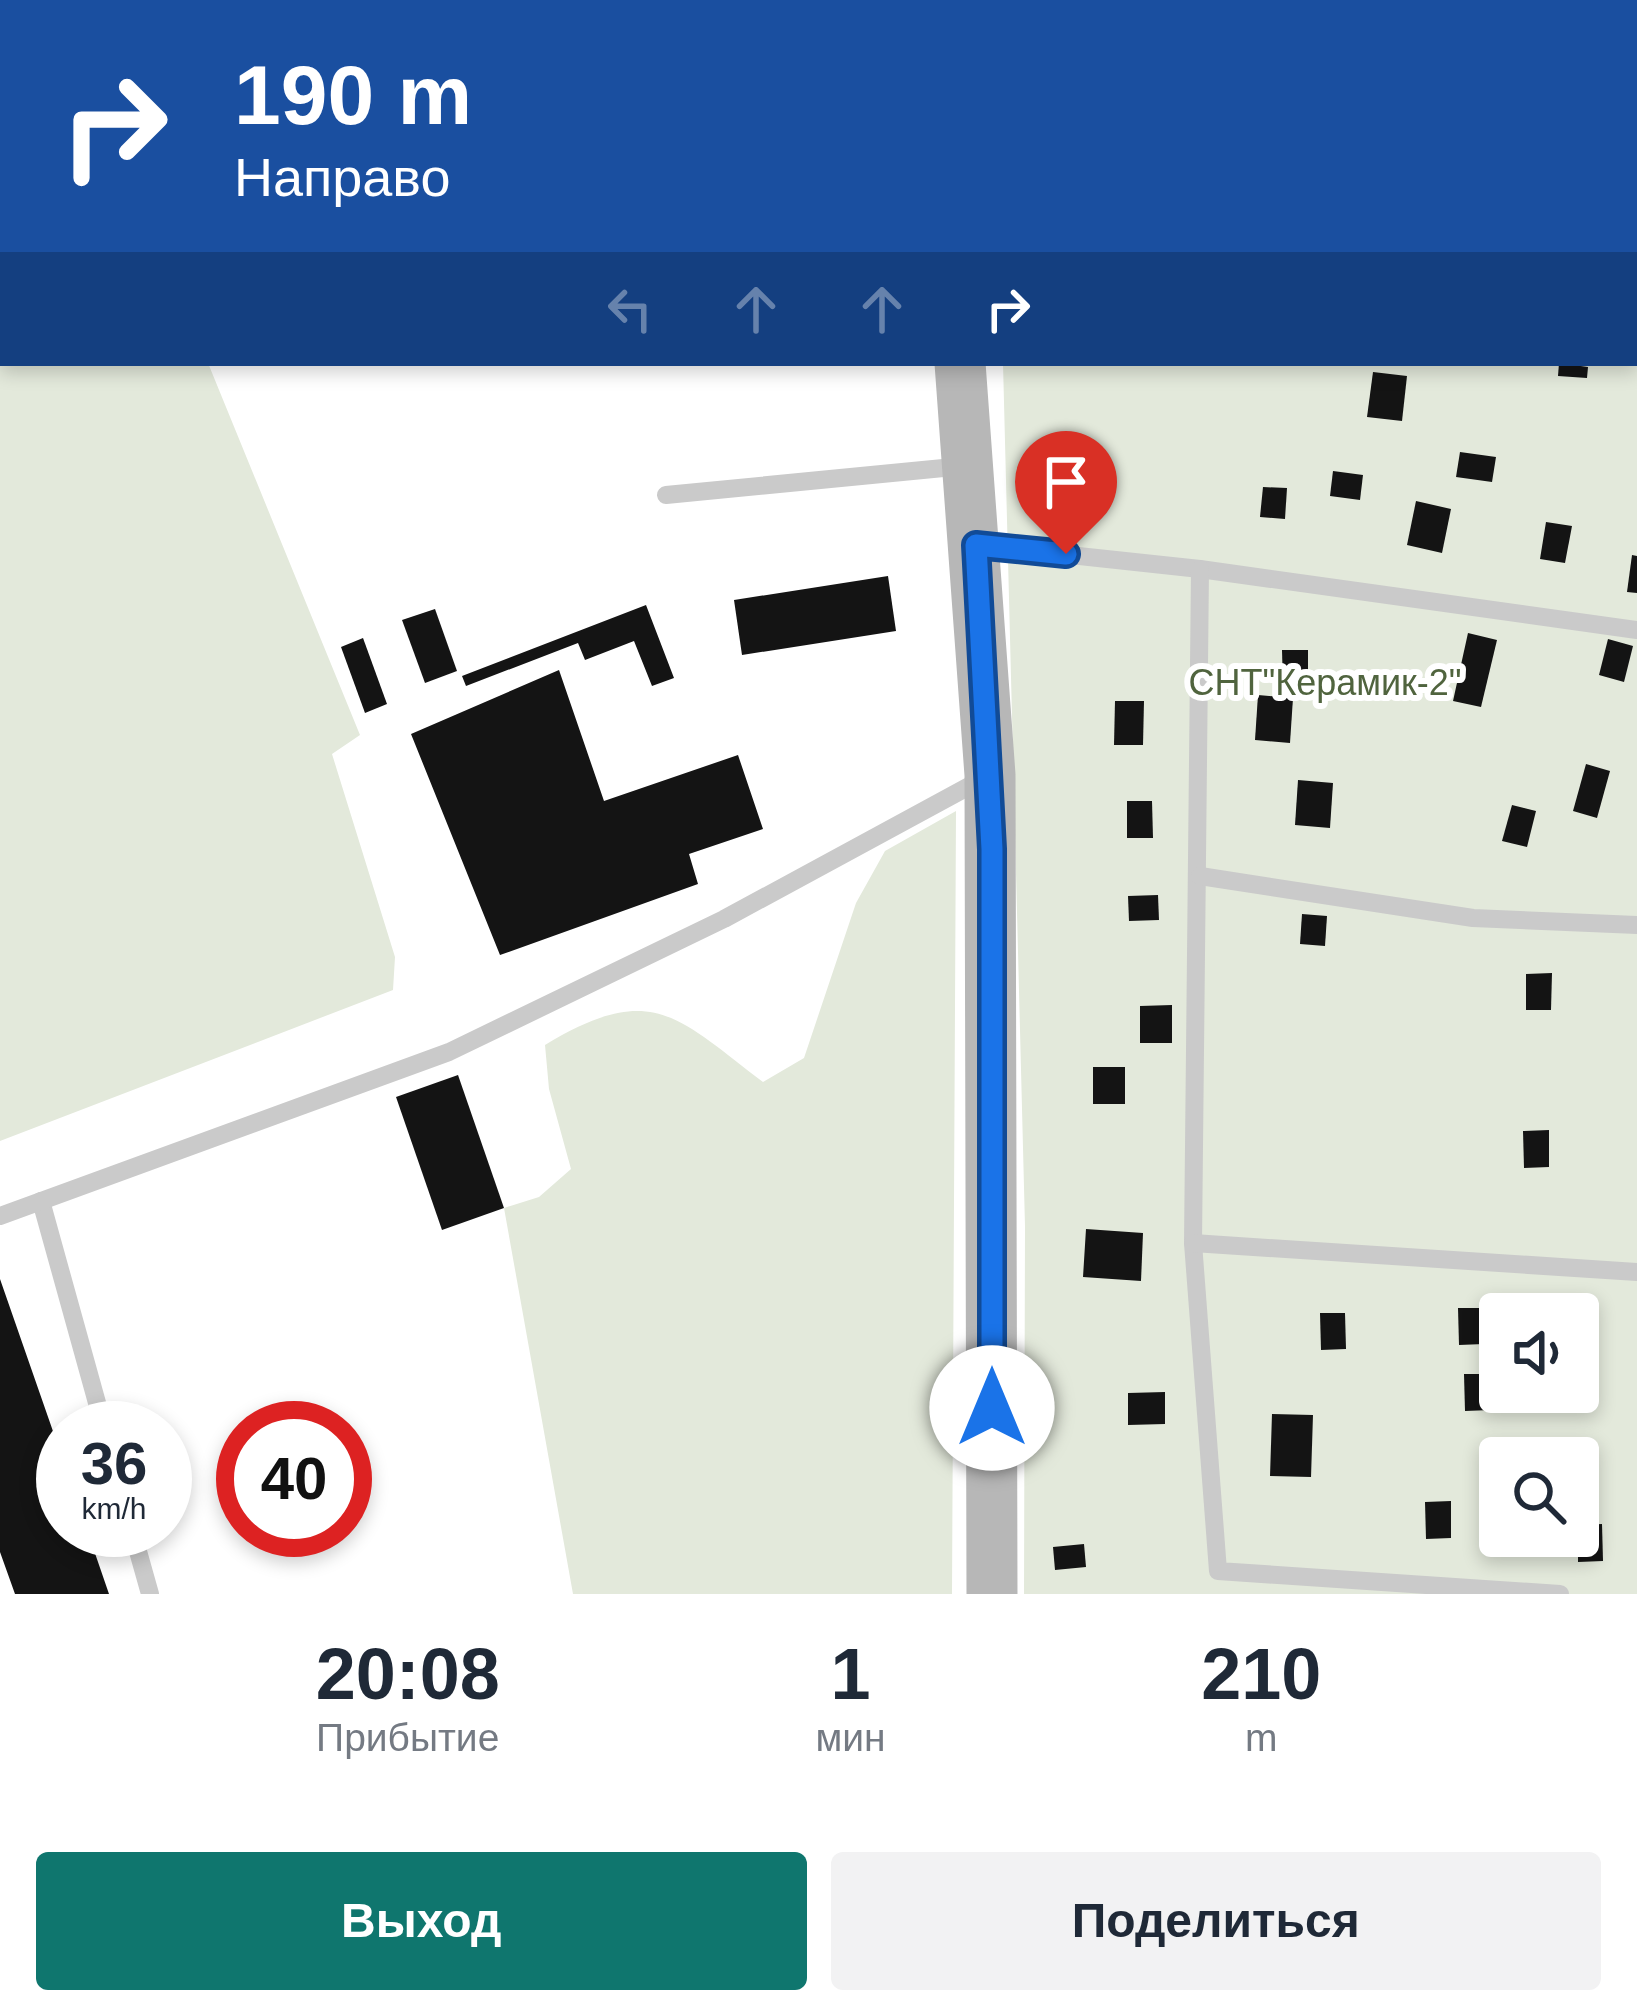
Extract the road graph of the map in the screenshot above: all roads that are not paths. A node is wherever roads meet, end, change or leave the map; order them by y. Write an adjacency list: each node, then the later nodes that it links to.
1 (960, 366): 2 (street)
2 (969, 465): 3 (lane); 4 (street)
3 (666, 495)
4 (976, 545): 5 (lane); 7 (street)
5 (1200, 568): 6 (lane); 8 (lane)
6 (1637, 630)
7 (990, 775): 10 (lane); 17 (street)
8 (1200, 876): 9 (lane); 12 (lane)
9 (1637, 925)
10 (40, 1201): 11 (lane); 14 (lane)
11 (0, 1216)
12 (1193, 1243): 13 (lane); 18 (lane)
13 (1637, 1272)
14 (96, 1401)
15 (140, 1557): 16 (lane)
16 (150, 1594)
17 (992, 1594)
18 (1560, 1594)

